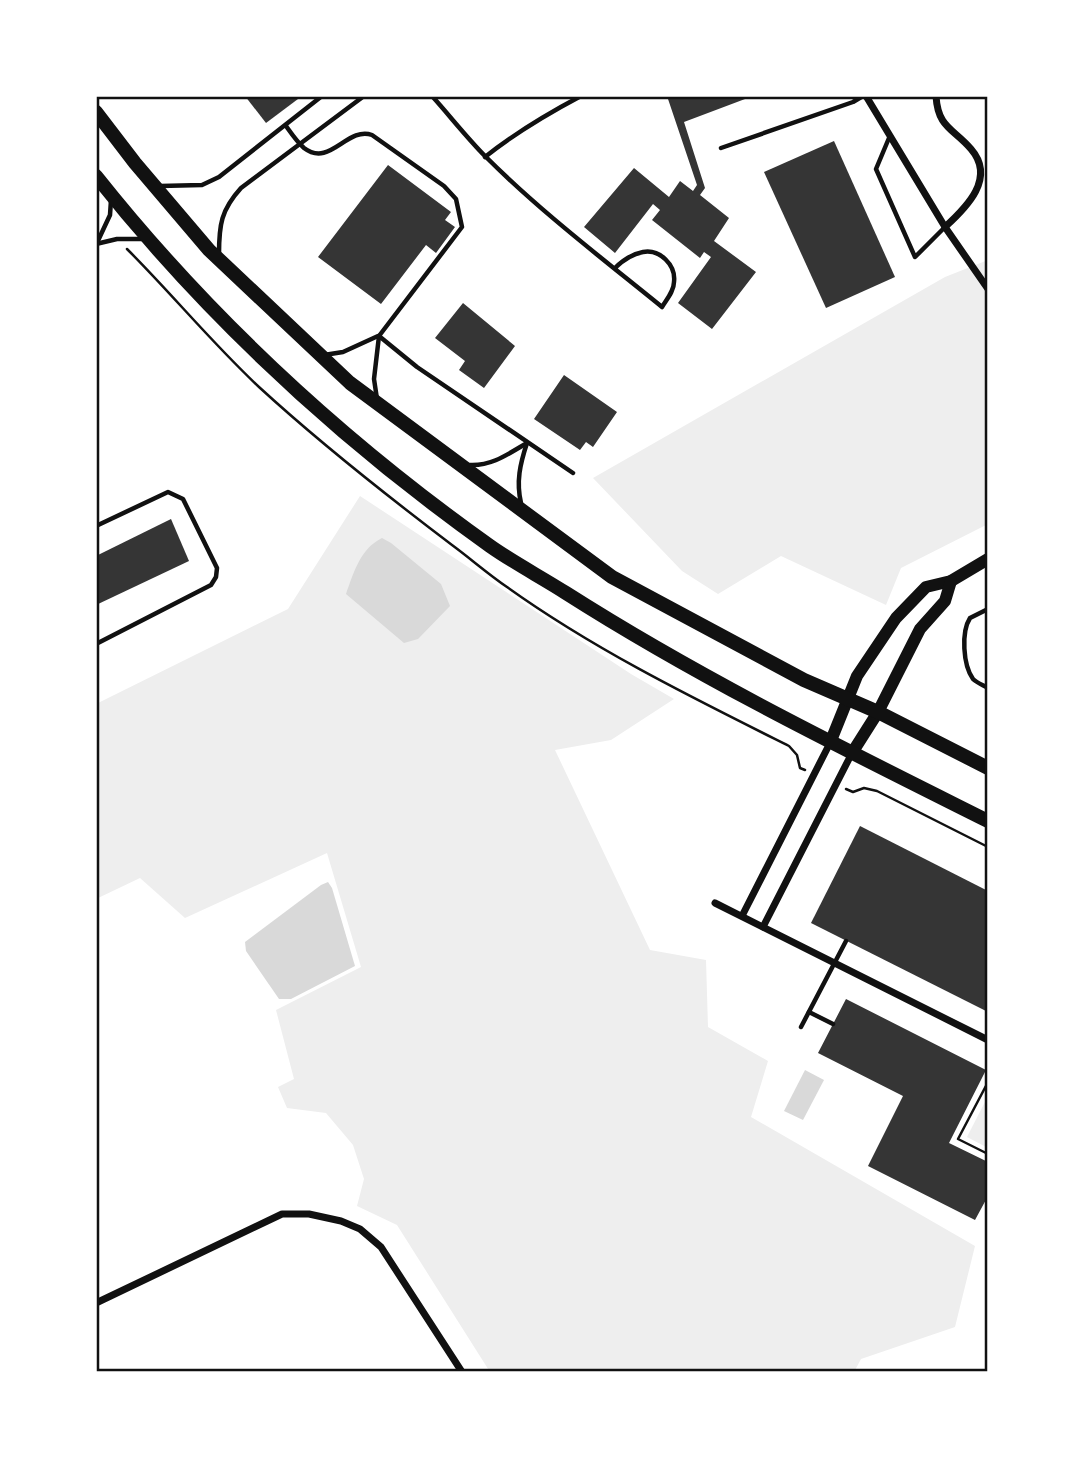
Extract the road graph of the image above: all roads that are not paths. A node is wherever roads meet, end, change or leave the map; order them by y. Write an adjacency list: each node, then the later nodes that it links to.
1 (323, 96): 8 (lane)
2 (365, 96): 10 (lane)
3 (432, 96): 12 (lane)
4 (580, 96): 12 (lane)
5 (864, 96): 9 (street); 11 (lane)
6 (936, 96): 16 (street)
7 (96, 112): 14 (main road)
8 (286, 126): 10 (lane); 14 (lane)
9 (889, 138): 16 (street); 16 (lane)
10 (301, 146): 19 (lane); 22 (lane)
11 (721, 148)
12 (485, 157): 20 (lane)
13 (96, 176): 15 (main road)
14 (155, 186): 19 (main road)
15 (112, 196): 17 (main road); 18 (lane)
16 (945, 227): 21 (street)
17 (149, 239): 18 (lane); 37 (main road)
18 (96, 245)
19 (219, 258): 23 (main road)
20 (615, 268): 20 (lane)
21 (988, 289)
22 (379, 336): 23 (lane); 24 (lane); 25 (lane)
23 (320, 355): 24 (main road)
24 (378, 404): 26 (main road)
25 (527, 443): 26 (lane); 27 (lane); 28 (lane)
26 (460, 465): 28 (main road)
27 (573, 473)
28 (522, 511): 35 (main road)
29 (96, 526): 33 (lane)
30 (988, 559): 31 (street)
31 (951, 581): 35 (street); 36 (street)
32 (988, 609): 34 (lane)
33 (96, 644)
34 (988, 688)
35 (847, 698): 36 (main road); 37 (street)
36 (878, 712): 38 (street); 39 (main road)
37 (830, 743): 38 (main road); 42 (street)
38 (852, 753): 40 (main road); 43 (street)
39 (988, 768)
40 (988, 821)
41 (715, 903): 42 (street)
42 (742, 916): 43 (street)
43 (763, 927): 45 (street)
44 (846, 941): 45 (lane)
45 (834, 963): 46 (lane); 49 (street)
46 (809, 1012): 47 (lane); 48 (lane)
47 (833, 1024)
48 (801, 1027)
49 (988, 1040)
50 (96, 1303): 51 (street)
51 (462, 1372)

